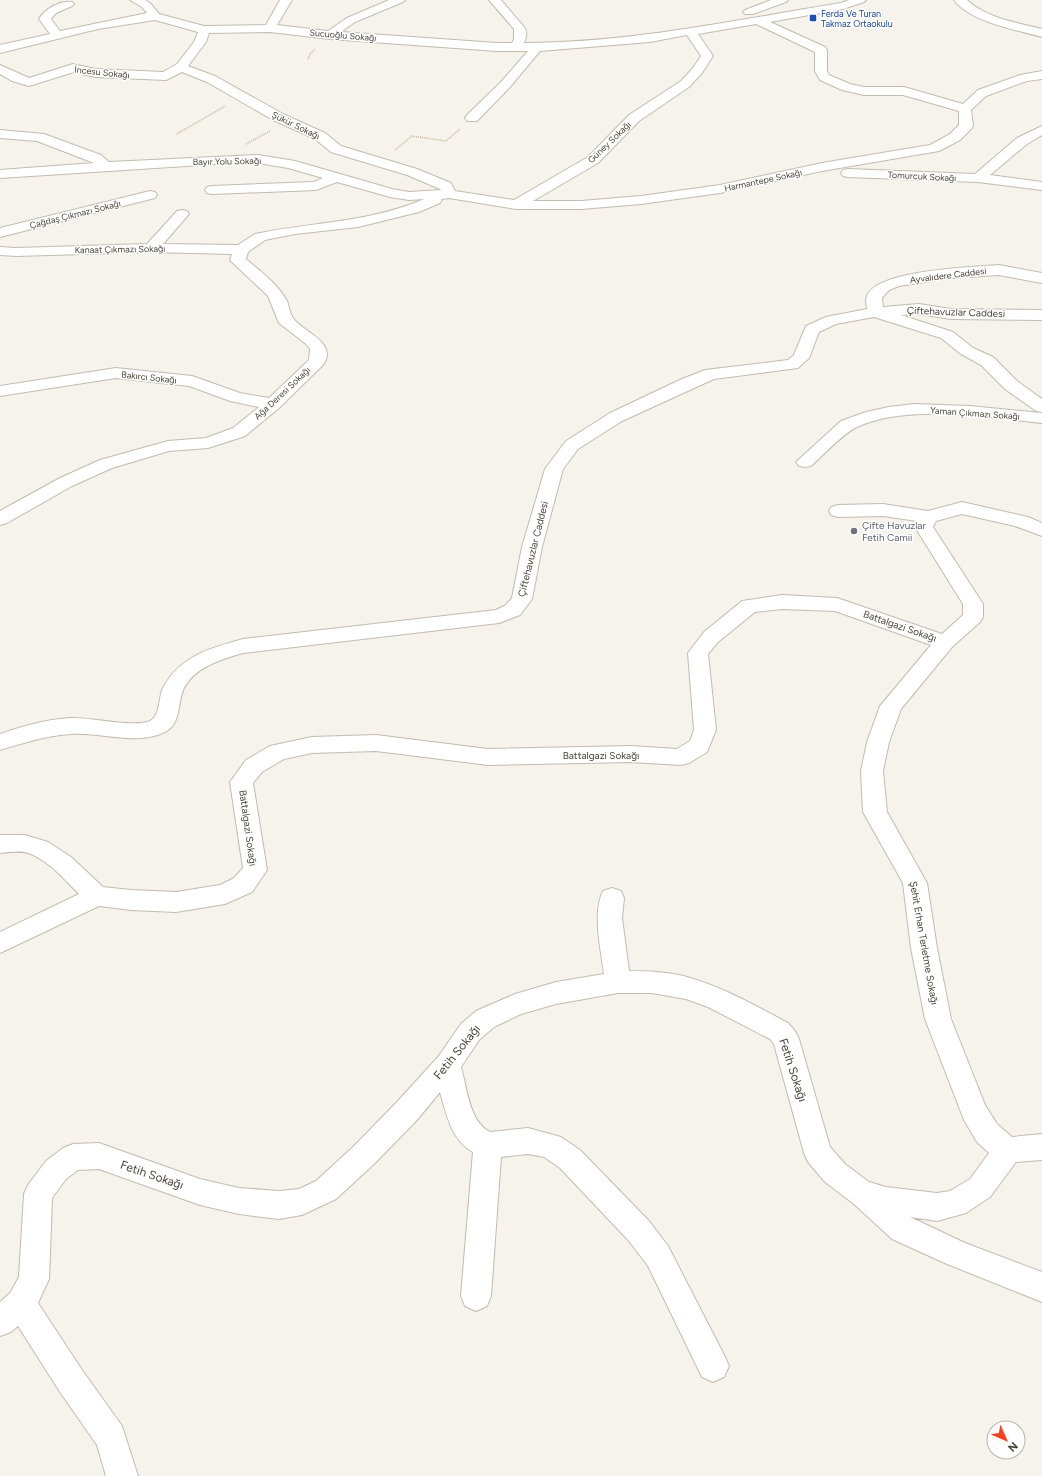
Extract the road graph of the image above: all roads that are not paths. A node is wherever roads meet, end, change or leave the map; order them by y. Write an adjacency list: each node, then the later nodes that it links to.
1 (136, 0): 10 (street)
2 (286, 0): 12 (street)
3 (399, 0): 16 (street)
4 (495, 0): 18 (street)
5 (782, 0): 9 (street, Sucuoğlu Sokağı)
6 (860, 0): 11 (street, Sucuoğlu Sokağı)
7 (960, 0): 15 (street)
8 (68, 4): 17 (street)
9 (744, 14): 11 (street); 14 (street, Sucuoğlu Sokağı)
10 (155, 16): 13 (street, Sucuoğlu Sokağı); 17 (street, Sucuoğlu Sokağı)
11 (758, 20): 14 (street, Sucuoğlu Sokağı); 24 (street)
12 (270, 28): 13 (street, Sucuoğlu Sokağı); 16 (street, Sucuoğlu Sokağı)
13 (204, 30): 21 (street)
14 (691, 32): 19 (street, Sucuoğlu Sokağı); 39 (street, Güney Sokağı)
15 (1042, 33)
16 (330, 35): 18 (street, Sucuoğlu Sokağı)
17 (57, 36): 20 (street, Sucuoğlu Sokağı)
18 (515, 48): 19 (street, Sucuoğlu Sokağı)
19 (536, 48): 25 (street)
20 (0, 49)
21 (181, 67): 22 (street, İncesu Sokağı); 37 (street, Şükür Sokağı)
22 (0, 69)
23 (1042, 75): 24 (street)
24 (965, 109): 29 (street, Harmantepe Sokağı)
25 (472, 118)
26 (1042, 130): 33 (street)
27 (0, 134): 28 (street)
28 (106, 166): 30 (street, Bayır Yolu Sokağı); 32 (street, Bayır Yolu Sokağı)
29 (802, 172): 33 (street, Tomurcuk Sokağı); 39 (street, Harmantepe Sokağı)
30 (0, 174)
31 (1042, 174): 34 (street)
32 (335, 178): 36 (street); 37 (street, Bayır Yolu Sokağı)
33 (978, 178): 34 (street, Tomurcuk Sokağı)
34 (1003, 182): 35 (street, Tomurcuk Sokağı)
35 (1042, 186)
36 (212, 190)
37 (449, 194): 39 (street, Harmantepe Sokağı); 43 (street)
38 (150, 195): 41 (street, Çağdaş Çıkmazı Sokağı)
39 (516, 204)
40 (182, 214): 42 (street)
41 (0, 233)
42 (151, 248): 43 (street, Kanaat Çıkmazı Sokağı); 44 (street, Kanaat Çıkmazı Sokağı)
43 (241, 250): 51 (street, Ağa Deresi Sokağı)
44 (0, 251)
45 (1042, 278): 46 (street, Ayvalıdere Caddesi)
46 (875, 312): 47 (street, Çiftehavuzlar Caddesi); 48 (street); 60 (street, Çiftehavuzlar Caddesi)
47 (1037, 316)
48 (1011, 385): 50 (street); 52 (street)
49 (0, 391): 51 (street, Bakırcı Sokağı)
50 (1042, 395)
51 (272, 404): 57 (street, Ağa Deresi Sokağı)
52 (1042, 407)
53 (1042, 418): 54 (street, Yaman Çıkmazı Sokağı)
54 (805, 462)
55 (838, 511): 56 (street)
56 (928, 516): 58 (street); 59 (street, Battalgazi Sokağı)
57 (0, 519)
58 (1042, 530)
59 (945, 642): 62 (street, Battalgazi Sokağı); 69 (street, Şehit Erhan Terletme Sokağı)
60 (0, 742)
61 (0, 844): 62 (street)
62 (97, 896): 64 (street)
63 (612, 898): 65 (street)
64 (0, 943)
65 (618, 982): 66 (street, Fetih Sokağı); 70 (street, Fetih Sokağı)
66 (448, 1065): 67 (street); 73 (street, Fetih Sokağı)
67 (488, 1145): 72 (street); 74 (street)
68 (1042, 1147): 69 (street)
69 (1008, 1150): 70 (street, Fetih Sokağı)
70 (861, 1193): 71 (street)
71 (1042, 1287)
72 (476, 1296)
73 (11, 1312): 75 (street, Fetih Sokağı)
74 (713, 1366)
75 (122, 1476)

